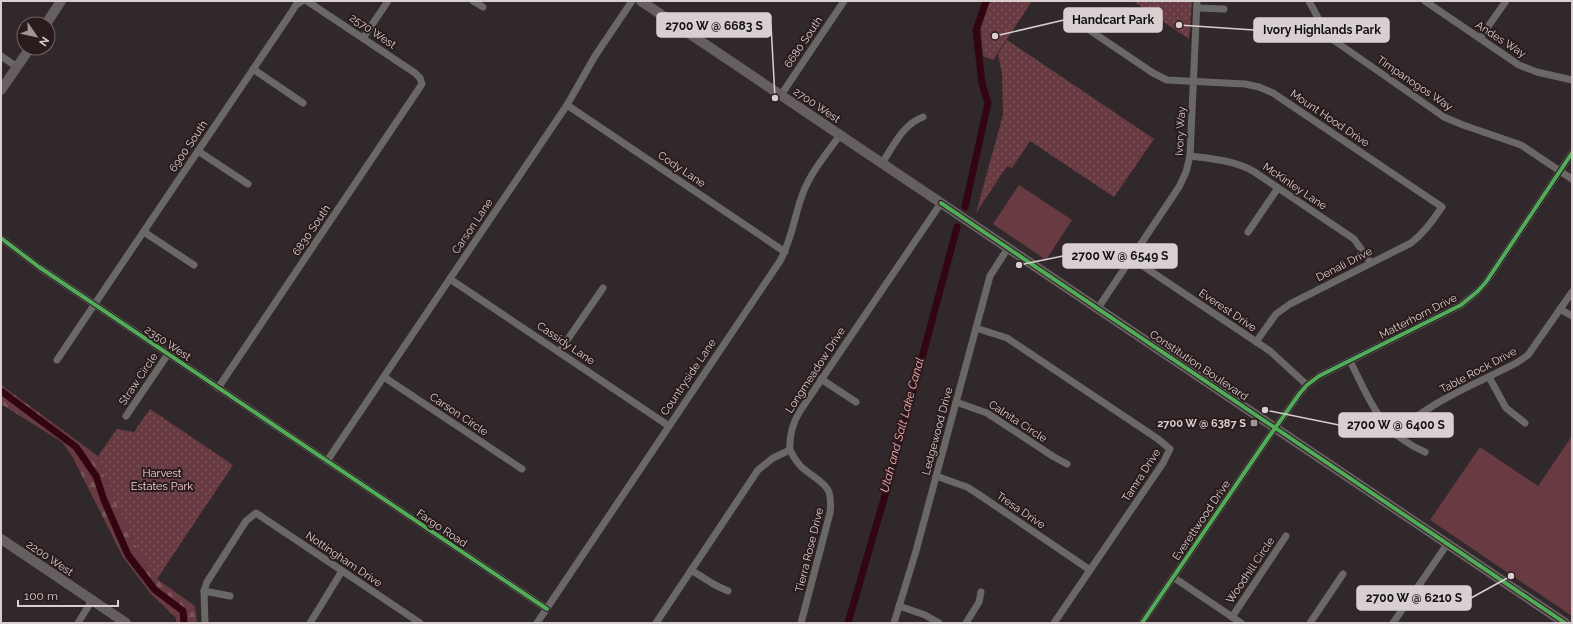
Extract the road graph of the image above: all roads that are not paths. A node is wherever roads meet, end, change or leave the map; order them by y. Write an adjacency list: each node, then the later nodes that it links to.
1 (61, 1): 15 (main road)
2 (302, 1): 22 (street, 6900 South)
3 (308, 1): 17 (street, 2570 West)
4 (388, 1): 17 (street)
5 (473, 1): 13 (street)
6 (632, 1): 29 (street, Carson Lane)
7 (641, 1): 27 (main road, 2700 West)
8 (844, 1): 27 (street, 6680 South)
9 (1309, 1): 36 (street, Timpanogos Way)
10 (1425, 1): 18 (street, Andes Way)
11 (1506, 1): 18 (street)
12 (1197, 4): 14 (street); 24 (street, Ivory Way)
13 (483, 7)
14 (1224, 9)
15 (51, 16)
16 (1082, 25): 24 (street, Mount Hood Drive)
17 (363, 38): 25 (street, 2570 West)
18 (1480, 38): 23 (street, Andes Way)
19 (1, 56): 21 (street)
20 (25, 56): 21 (main road)
21 (17, 67): 26 (main road)
22 (253, 70): 28 (street); 32 (street, 6900 South)
23 (1572, 80)
24 (1193, 82): 34 (street, Ivory Way); 41 (street, Mount Hood Drive)
25 (422, 84): 67 (street, 6830 South)
26 (1, 90)
27 (781, 95): 31 (main road, 2700 West)
28 (303, 103)
29 (567, 105): 46 (street, Cody Lane); 50 (street, Carson Lane)
30 (923, 117): 35 (street)
31 (840, 135): 35 (main road, 2700 West); 46 (street, Countryside Lane)
32 (198, 151): 38 (street); 42 (street, 6900 South)
33 (1572, 153): 36 (street, Matterhorn Drive)
34 (1190, 156): 39 (street, McKinley Lane); 47 (street, Ivory Way)
35 (882, 164): 40 (main road, 2700 West)
36 (1560, 171): 37 (street, Timpanogos Way); 62 (street, Matterhorn Drive)
37 (1572, 179)
38 (248, 184)
39 (1278, 188): 43 (street); 48 (street, McKinley Lane)
40 (941, 203): 45 (main road, Constitution Boulevard); 65 (street, Longmeadow Drive)
41 (1442, 206): 48 (street, Denali Drive)
42 (144, 232): 49 (street); 53 (street, 6900 South)
43 (1248, 232)
44 (1, 238): 53 (street, 2350 West)
45 (1008, 248): 54 (main road, Constitution Boulevard); 57 (street, Ledgewood Drive)
46 (785, 252): 72 (street, Countryside Lane)
47 (1131, 258): 54 (street, Ivory Way); 58 (street, Everest Drive)
48 (1371, 263): 58 (street, Denali Drive)
49 (194, 265)
50 (450, 279): 59 (street, Cassidy Lane); 63 (street, Carson Lane)
51 (602, 288): 59 (street)
52 (1572, 292): 55 (street, Table Rock Drive)
53 (95, 304): 60 (street, 2350 West); 61 (street, 6900 South)
54 (1098, 308): 73 (main road, Constitution Boulevard)
55 (1560, 309): 56 (street); 64 (street, Table Rock Drive)
56 (1572, 316)
57 (976, 328): 69 (street, Ledgewood Drive); 85 (street, Tamra Drive)
58 (1256, 342): 66 (street, Everest Drive)
59 (559, 352): 72 (street, Cassidy Lane)
60 (168, 354): 67 (street, 2350 West); 70 (street, Straw Circle)
61 (57, 360)
62 (1350, 361): 66 (street, Matterhorn Drive); 74 (street)
63 (384, 377): 77 (street, Carson Lane); 79 (street, Carson Circle)
64 (1489, 377): 71 (street); 74 (street, Table Rock Drive)
65 (821, 379): 68 (street); 75 (street, Longmeadow Drive)
66 (1308, 385): 73 (street, Matterhorn Drive)
67 (218, 388): 77 (street, 2350 West)
68 (856, 402)
69 (956, 402): 78 (street, Calnita Circle); 80 (street, Ledgewood Drive)
70 (126, 416)
71 (1525, 423)
72 (669, 426): 95 (street, Countryside Lane)
73 (1275, 427): 83 (main road, Constitution Boulevard); 88 (street, Everettwood Drive)
74 (1396, 435): 76 (street)
75 (790, 450): 84 (street); 104 (street, Tierra Rose Drive)
76 (1425, 452)
77 (327, 461): 95 (street, Fargo Road)
78 (1067, 464)
79 (522, 469)
80 (936, 476): 85 (street, Tresa Drive); 94 (street, Ledgewood Drive)
81 (1286, 536): 96 (street, Woodhill Circle)
82 (1, 539): 93 (main road, 2200 West)
83 (1448, 543): 112 (street); 113 (main road, Constitution Boulevard)
84 (692, 570): 90 (street); 103 (street)
85 (1090, 570): 108 (street, Tamra Drive)
86 (342, 571): 89 (street, Nottingham Drive); 100 (street); 101 (street, Nottingham Drive)
87 (1344, 574): 111 (street)
88 (1173, 577): 96 (street); 109 (street, Everettwood Drive)
89 (204, 591): 92 (street); 99 (street)
90 (728, 591)
91 (981, 592): 107 (street)
92 (230, 596)
93 (92, 600): 97 (street); 98 (main road, 2200 West)
94 (899, 606): 105 (street, Ledgewood Drive); 106 (street)
95 (546, 609): 102 (street, Countryside Lane)
96 (1232, 617): 110 (street)
97 (78, 623)
98 (126, 623)
99 (205, 623)
100 (310, 623)
101 (420, 623)
102 (537, 623)
103 (656, 623)
104 (801, 623)
105 (894, 623)
106 (938, 623)
107 (966, 623)
108 (1054, 623)
109 (1142, 623)
110 (1241, 623)
111 (1310, 623)
112 (1393, 623)
113 (1565, 623)

